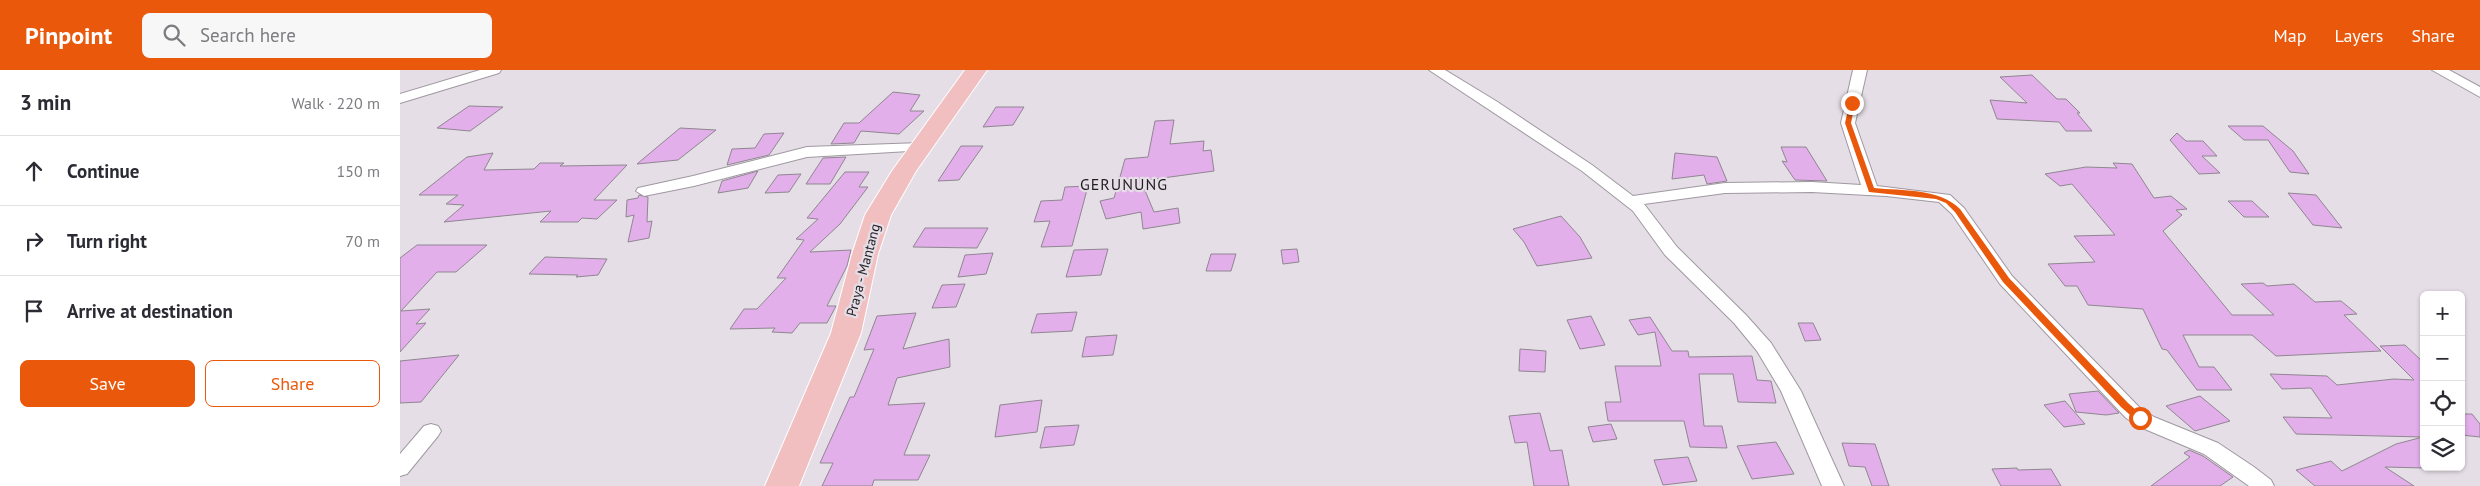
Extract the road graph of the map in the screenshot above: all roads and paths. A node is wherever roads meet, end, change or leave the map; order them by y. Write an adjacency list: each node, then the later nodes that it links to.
1 (494, 70): 7 (street)
2 (976, 70): 8 (main road, Praya - Mantang)
3 (1436, 70): 11 (street)
4 (1860, 70): 9 (street)
5 (2439, 70): 6 (street)
6 (2480, 93)
7 (400, 99)
8 (921, 147): 10 (street); 14 (main road, Praya - Mantang)
9 (1871, 190): 11 (street); 16 (street)
10 (644, 191)
11 (1632, 201): 15 (street)
12 (431, 431): 13 (street)
13 (400, 468)
14 (782, 486)
15 (1834, 486)
16 (2263, 486)

